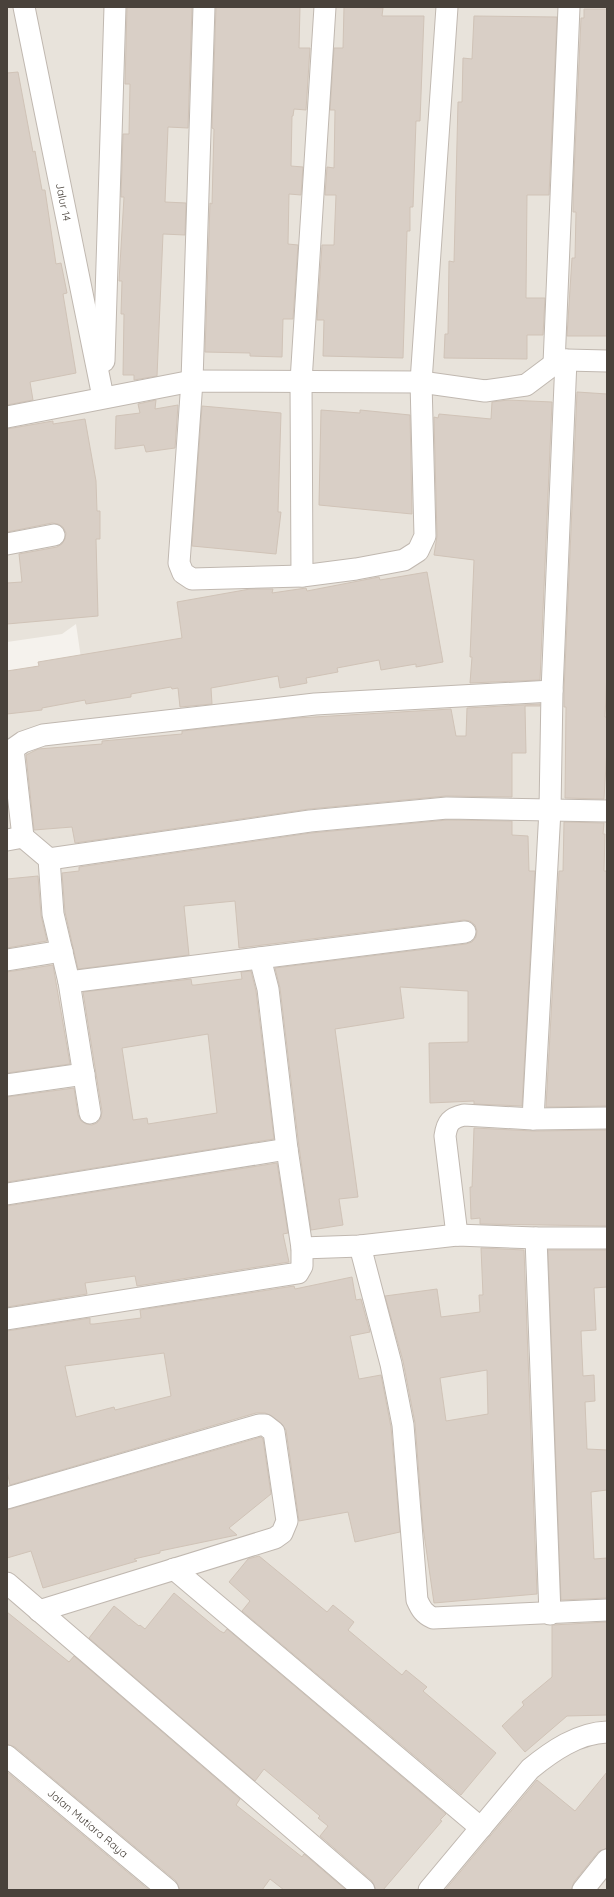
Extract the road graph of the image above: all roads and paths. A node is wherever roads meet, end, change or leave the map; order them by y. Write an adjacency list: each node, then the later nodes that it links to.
1 (24, 7): 12 (street, Jalur 14)
2 (115, 7): 12 (street)
3 (204, 7): 9 (street)
4 (325, 7): 10 (street)
5 (447, 7): 11 (street)
6 (569, 7): 8 (street)
7 (607, 361): 8 (street)
8 (560, 362): 11 (street); 17 (street)
9 (192, 381): 10 (street); 12 (street); 16 (street)
10 (301, 381): 11 (street); 16 (street)
11 (421, 382): 16 (street)
12 (103, 397): 13 (street)
13 (7, 417)
14 (54, 535): 15 (street)
15 (7, 544)
16 (302, 576)
17 (552, 692): 18 (street); 20 (street)
18 (550, 810): 19 (street); 21 (street); 31 (street)
19 (607, 811)
20 (15, 838): 21 (street)
21 (49, 860): 23 (street)
22 (465, 932): 24 (street)
23 (62, 951): 25 (street); 26 (street)
24 (260, 958): 26 (street); 32 (street)
25 (7, 960)
26 (69, 982): 27 (street)
27 (84, 1074): 28 (street); 29 (street)
28 (7, 1085)
29 (90, 1113)
30 (607, 1118): 31 (street)
31 (533, 1119): 34 (street)
32 (287, 1149): 33 (street); 38 (street)
33 (7, 1194)
34 (457, 1235): 35 (street); 37 (street)
35 (536, 1238): 36 (street); 45 (street)
36 (607, 1238)
37 (360, 1246): 38 (street); 45 (street)
38 (302, 1248): 39 (street)
39 (7, 1318)
40 (7, 1498): 41 (street)
41 (174, 1569): 44 (street); 48 (street)
42 (7, 1583): 44 (street)
43 (607, 1610): 45 (street)
44 (39, 1611): 51 (street)
45 (550, 1614)
46 (607, 1732): 48 (street)
47 (7, 1756): 50 (street, Jalan Mutiara Raya)
48 (481, 1828): 52 (street)
49 (607, 1860): 53 (street)
50 (168, 1890)
51 (364, 1890)
52 (429, 1890)
53 (583, 1890)

